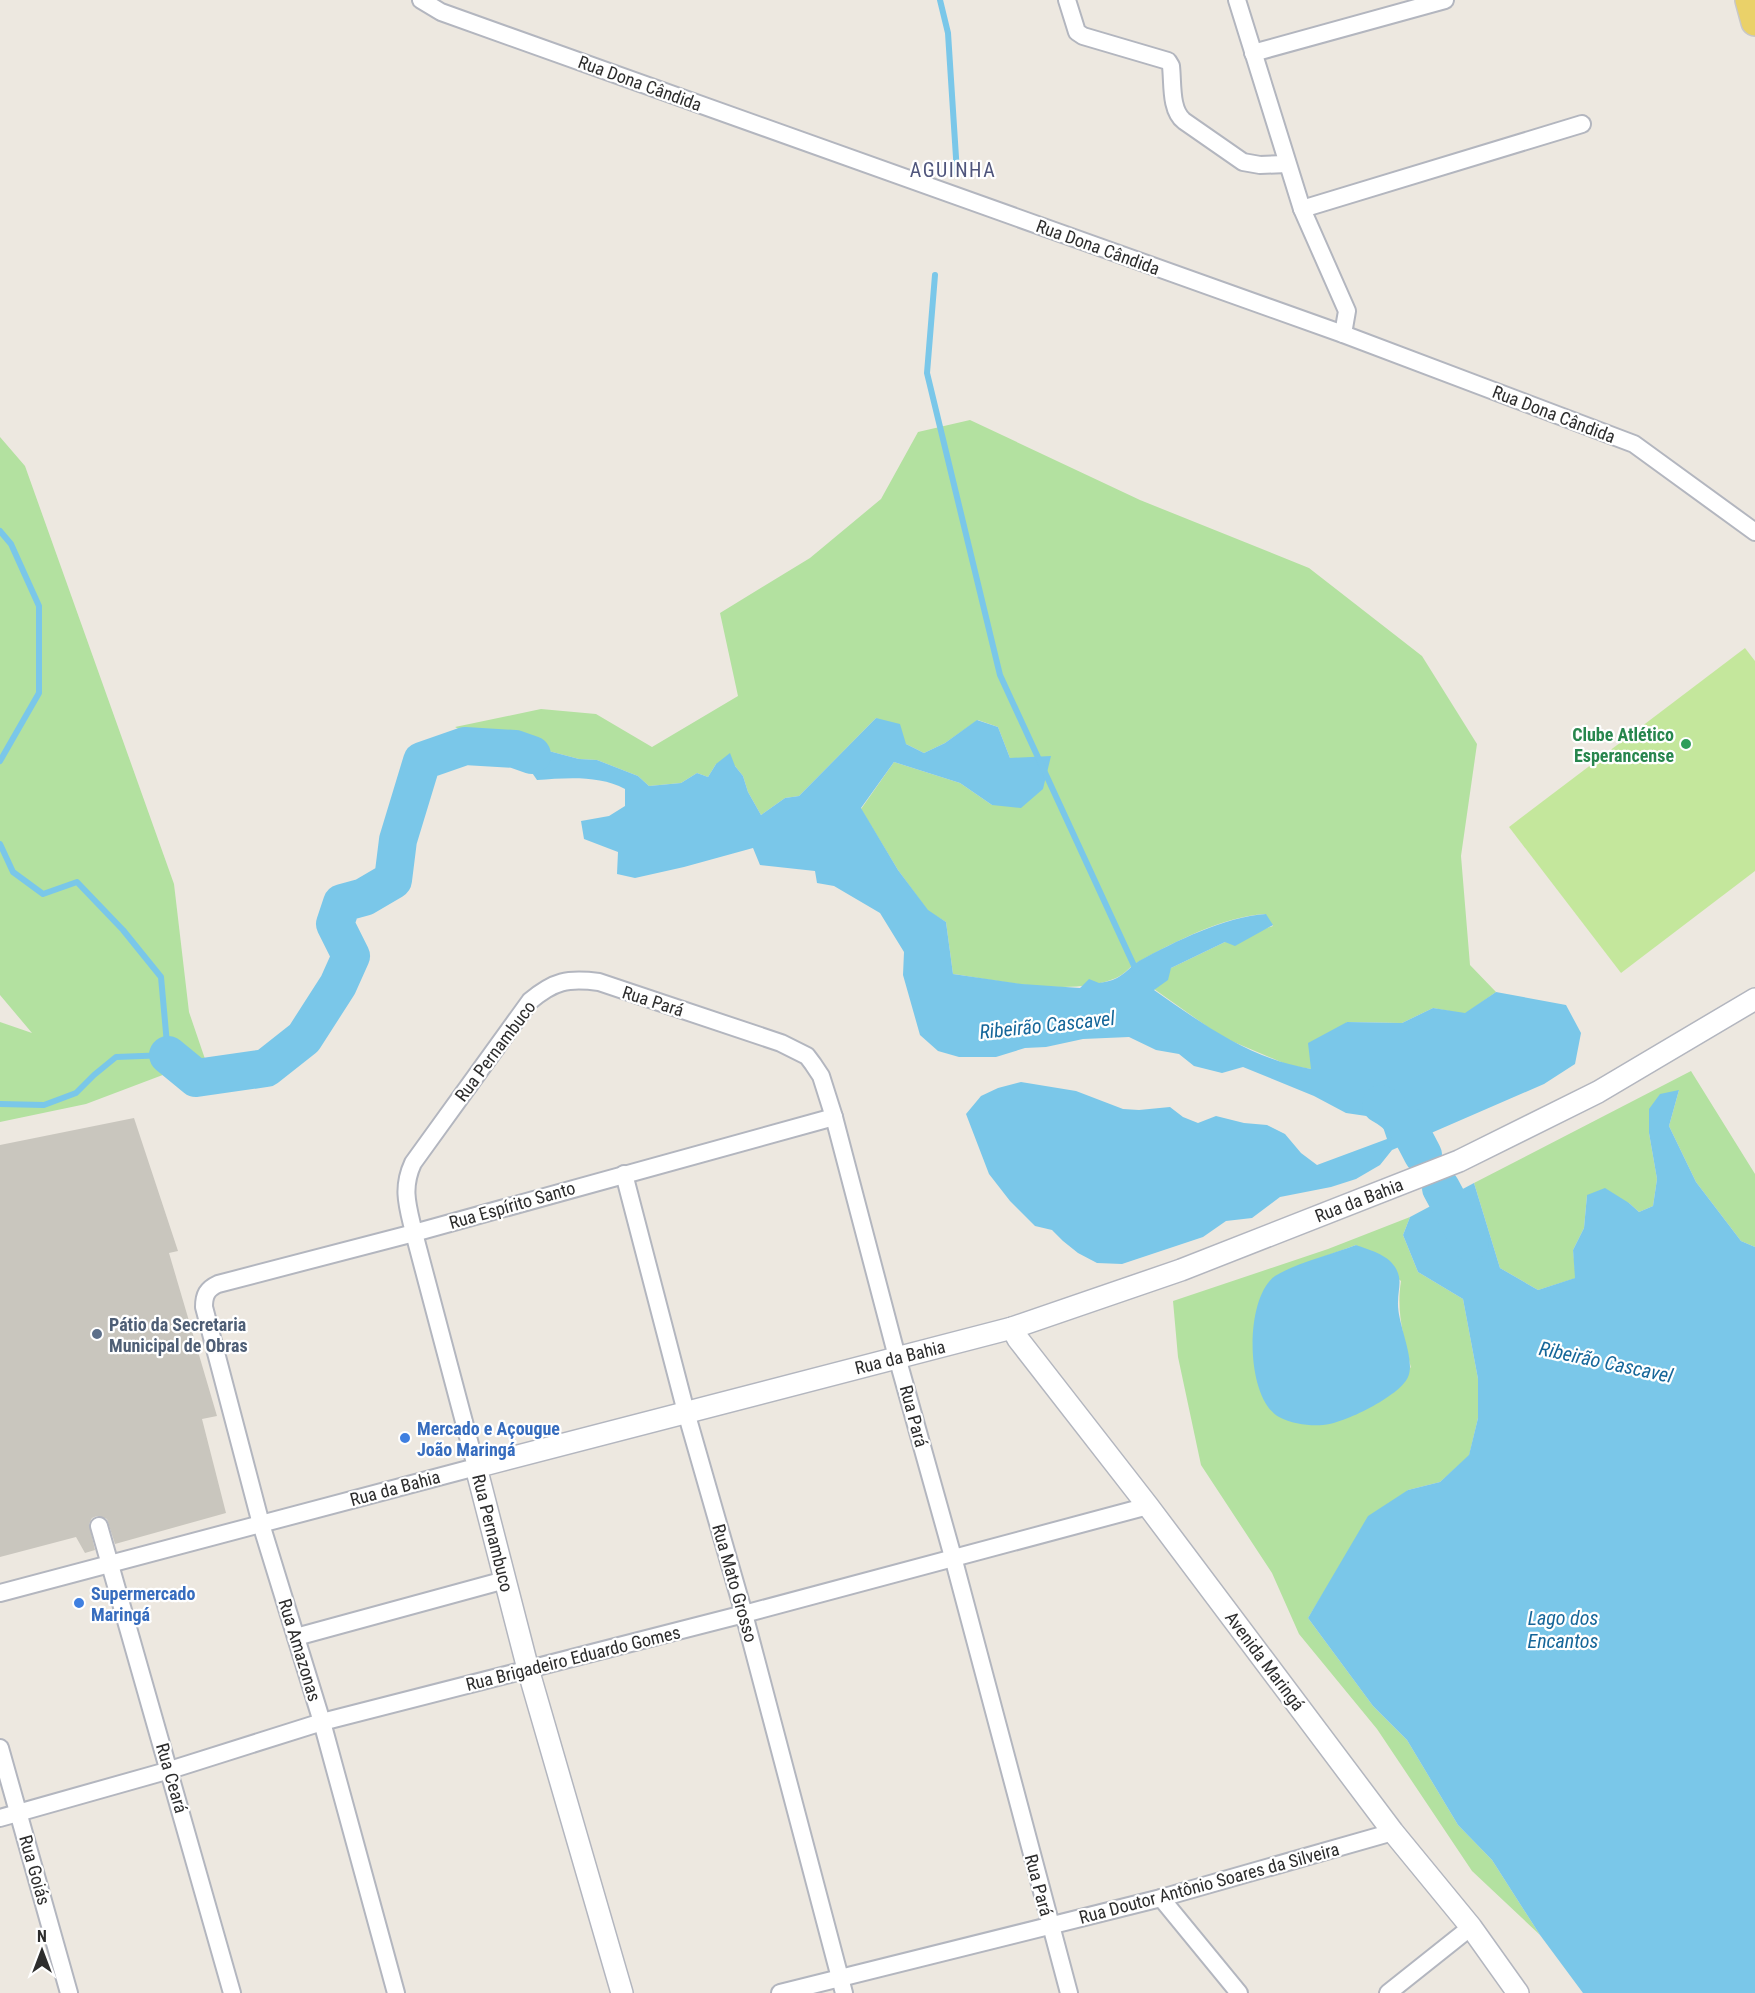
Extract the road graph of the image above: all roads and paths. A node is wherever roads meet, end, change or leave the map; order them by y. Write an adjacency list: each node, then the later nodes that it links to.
1 (421, 0): 11 (street, Rua Dona Cândida)
2 (1067, 0): 9 (street)
3 (1237, 0): 7 (street)
4 (1445, 0): 7 (street)
5 (1749, 0): 6 (main road)
6 (1755, 22)
7 (1252, 53): 9 (street)
8 (1582, 124): 10 (street)
9 (1287, 164): 10 (street)
10 (1302, 209): 11 (street)
11 (1343, 334): 12 (street, Rua Dona Cândida)
12 (1755, 532)
13 (599, 982): 15 (street, Rua Pará); 17 (street, Rua Pernambuco)
14 (1755, 999): 19 (street, Rua da Bahia)
15 (834, 1116): 16 (street, Rua Espírito Santo); 20 (street, Rua Pará)
16 (624, 1174): 17 (street, Rua Espírito Santo); 21 (street, Rua Mato Grosso)
17 (414, 1233): 18 (street, Rua Espírito Santo); 22 (street, Rua Pernambuco)
18 (204, 1307): 24 (street, Rua Amazonas)
19 (1012, 1328): 20 (street, Rua da Bahia); 23 (street, Avenida Maringá)
20 (897, 1357): 21 (street, Rua da Bahia); 26 (street, Rua Pará)
21 (686, 1412): 22 (street, Rua da Bahia); 30 (street, Rua Mato Grosso)
22 (476, 1467): 24 (street, Rua da Bahia); 28 (street, Rua Pernambuco)
23 (1148, 1506): 26 (street, Rua Brigadeiro Eduardo Gomes); 38 (street, Avenida Maringá)
24 (261, 1524): 27 (street, Rua da Bahia); 31 (street, Rua Amazonas)
25 (99, 1526): 27 (street, Rua Ceará)
26 (953, 1557): 30 (street, Rua Brigadeiro Eduardo Gomes); 40 (street, Rua Pará)
27 (111, 1564): 29 (street, Rua da Bahia); 35 (street, Rua Ceará)
28 (505, 1580): 31 (street); 32 (street, Rua Pernambuco)
29 (0, 1593)
30 (744, 1614): 32 (street, Rua Brigadeiro Eduardo Gomes); 42 (street, Rua Mato Grosso)
31 (296, 1637): 33 (street, Rua Amazonas)
32 (528, 1669): 33 (street, Rua Brigadeiro Eduardo Gomes); 46 (street, Rua Pernambuco)
33 (322, 1722): 35 (street, Rua Brigadeiro Eduardo Gomes); 45 (street, Rua Amazonas)
34 (0, 1748): 36 (street, Rua Goiás)
35 (170, 1770): 36 (street, Rua Brigadeiro Eduardo Gomes); 44 (street, Rua Ceará)
36 (18, 1813): 37 (street, Rua Brigadeiro Eduardo Gomes); 43 (street, Rua Goiás)
37 (0, 1818)
38 (1393, 1832): 39 (street, Rua Doutor Antônio Soares da Silveira); 41 (street, Avenida Maringá)
39 (1161, 1898): 40 (street, Rua Doutor Antônio Soares da Silveira); 49 (street)
40 (1050, 1925): 42 (street, Rua Doutor Antônio Soares da Silveira); 48 (street, Rua Pará)
41 (1471, 1927): 50 (street); 51 (street, Avenida Maringá)
42 (842, 1985): 47 (street, Rua Doutor Antônio Soares da Silveira)
43 (69, 1993)
44 (232, 1993)
45 (396, 1993)
46 (621, 1993)
47 (780, 1993)
48 (1069, 1993)
49 (1239, 1993)
50 (1388, 1993)
51 (1518, 1993)

